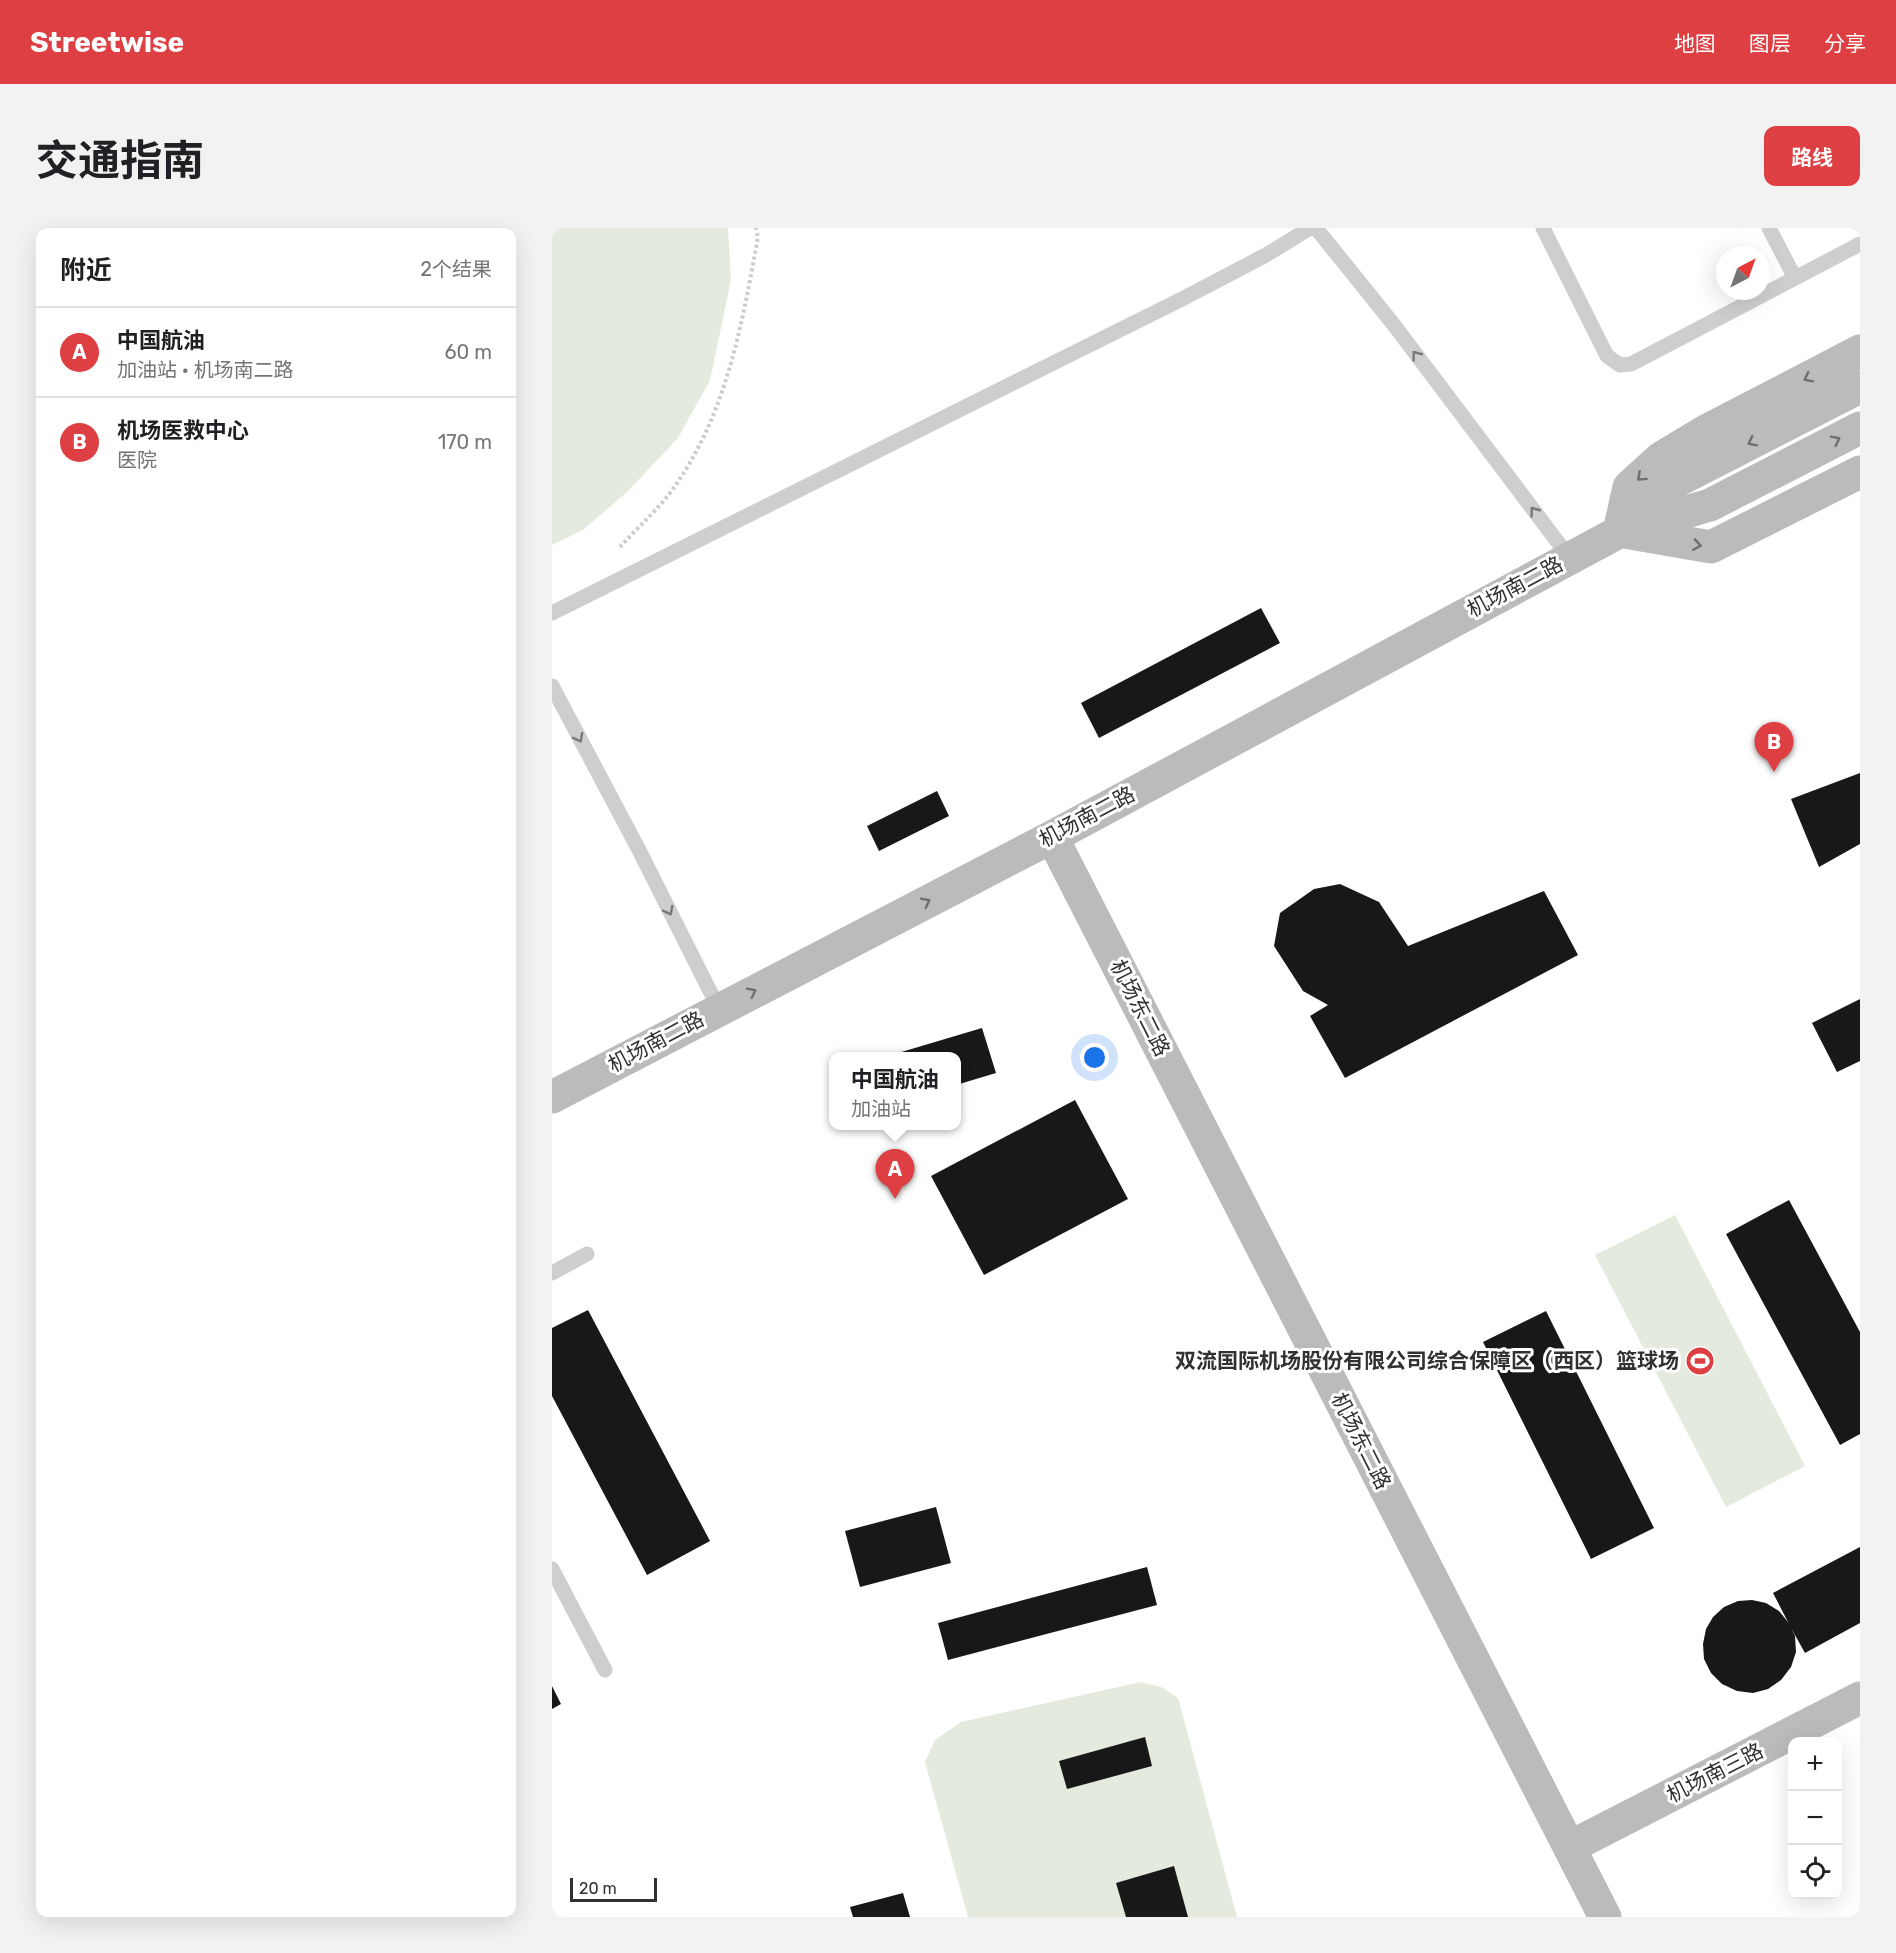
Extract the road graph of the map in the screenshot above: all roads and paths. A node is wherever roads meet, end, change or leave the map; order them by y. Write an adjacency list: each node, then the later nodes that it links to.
1 (756, 228): 13 (path)
2 (1310, 228): 15 (lane)
3 (1317, 228): 14 (lane, one-way to 3)
4 (1543, 228): 7 (lane)
5 (1769, 228): 7 (lane)
6 (1860, 244): 7 (lane)
7 (1795, 278)
8 (1860, 351): 12 (street, one-way to 12)
9 (1860, 387): 12 (street, one-way to 12)
10 (1860, 428): 12 (street, one-way to 10)
11 (1860, 472): 12 (street, one-way to 11)
12 (1619, 532): 14 (street, 机场南二路)
13 (620, 547)
14 (1569, 557): 17 (street, 机场南二路)
15 (552, 613)
16 (552, 686): 18 (lane, one-way to 18)
17 (1052, 837): 18 (street, 机场南二路, one-way to 17); 25 (street, 机场东二路)
18 (719, 1010): 19 (street, 机场南二路)
19 (552, 1097)
20 (587, 1254): 21 (lane)
21 (552, 1273)
22 (552, 1569): 23 (lane)
23 (604, 1670)
24 (1860, 1698): 25 (street, 机场南三路)
25 (1570, 1848): 26 (street, 机场东二路)
26 (1605, 1917)

